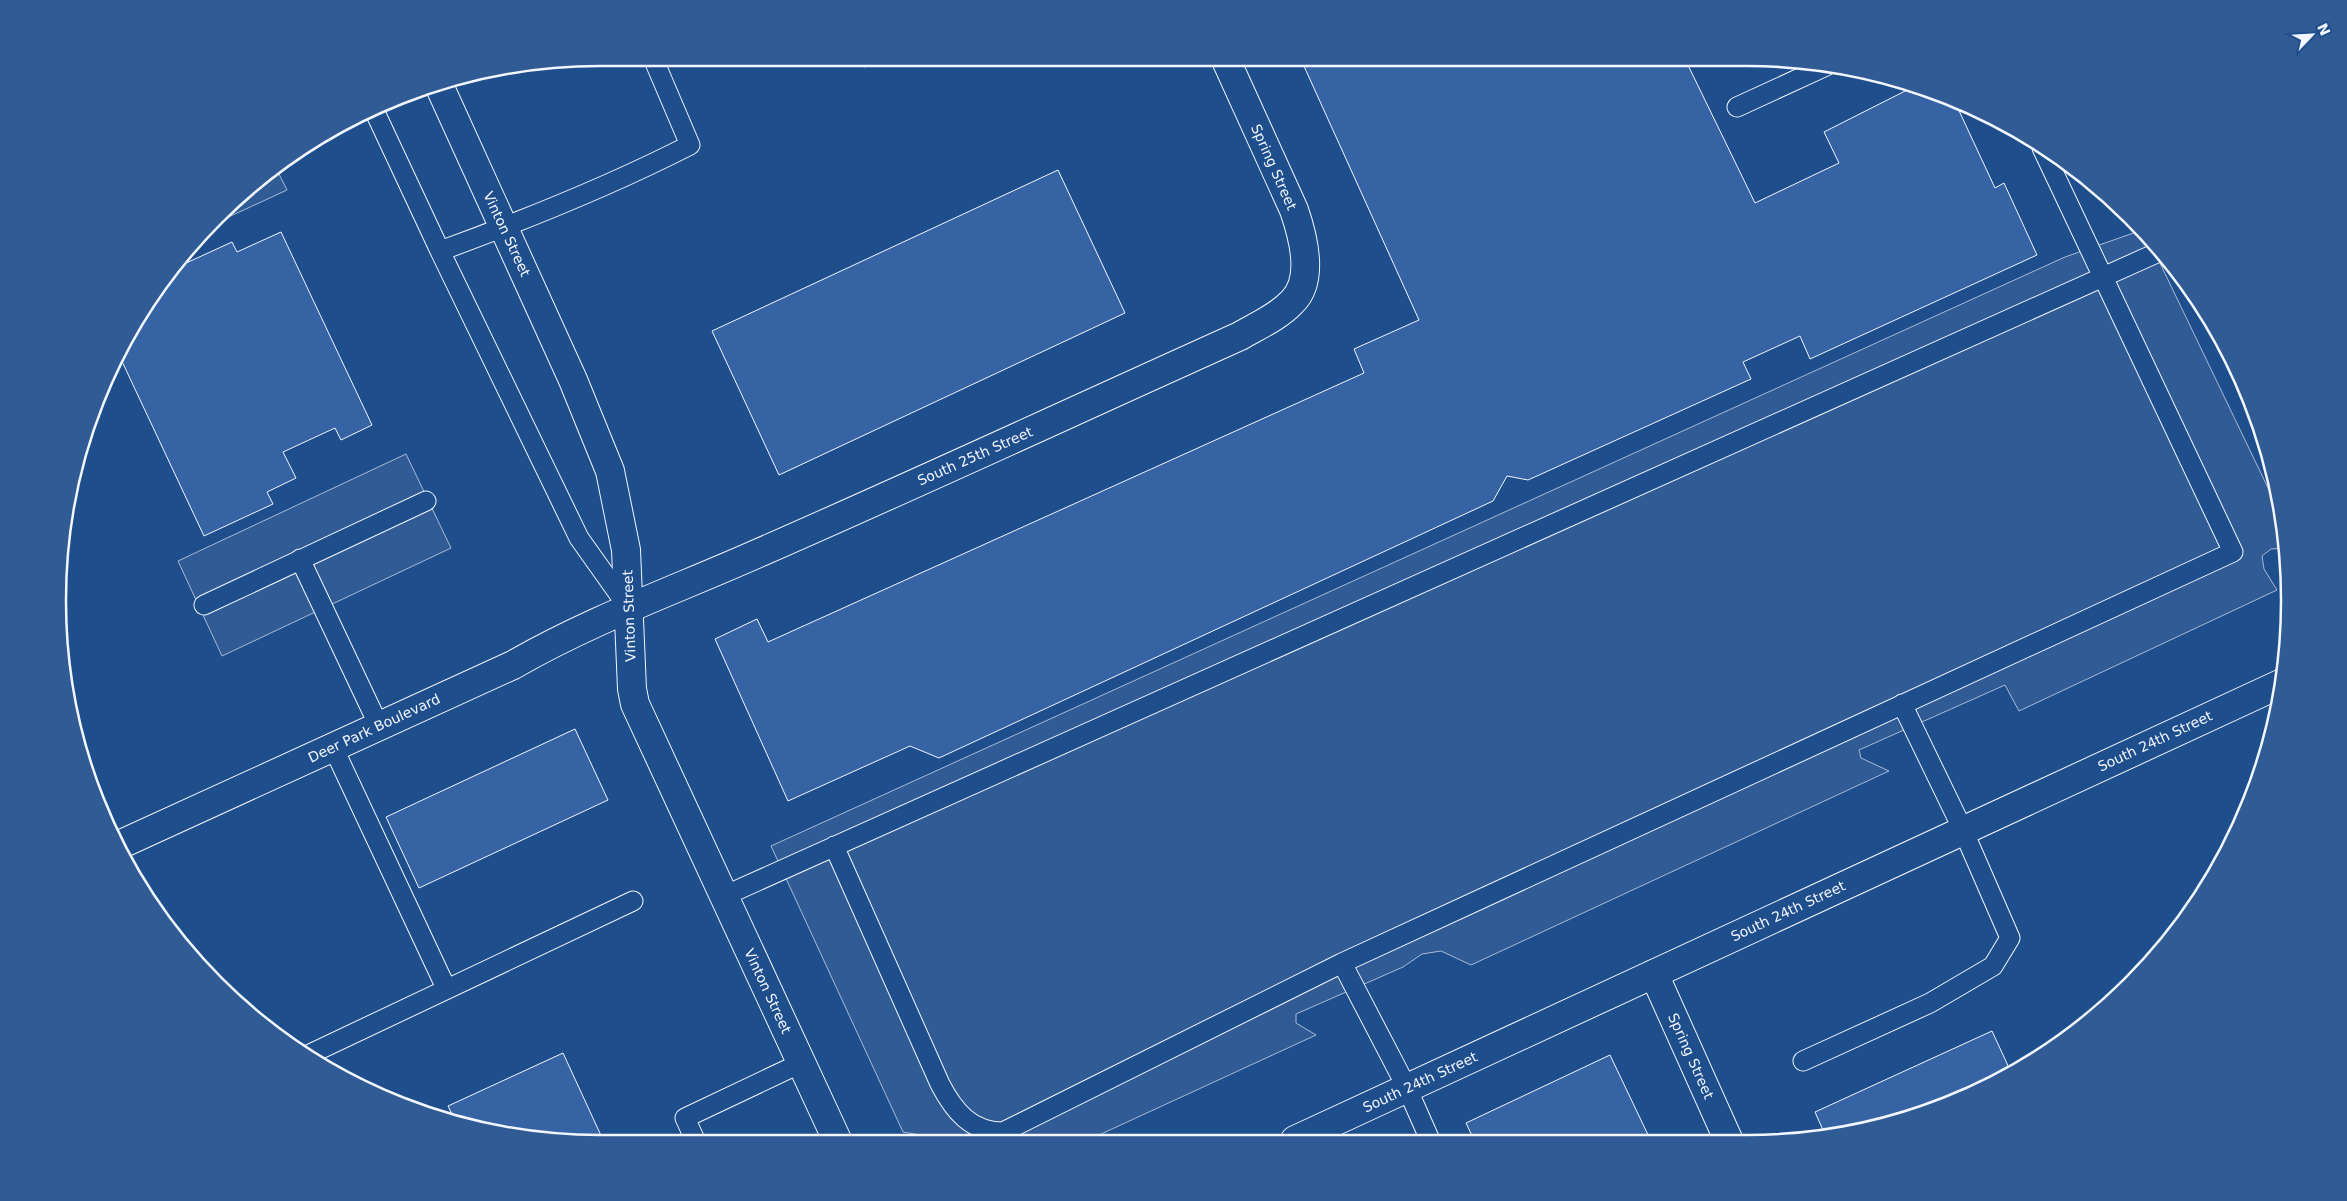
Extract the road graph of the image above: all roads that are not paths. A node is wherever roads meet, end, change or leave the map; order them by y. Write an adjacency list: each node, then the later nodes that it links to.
1 (656, 66): 8 (lane)
2 (1229, 66): 12 (street, Spring Street)
3 (1815, 71): 5 (lane)
4 (442, 91): 8 (street, Vinton Street)
5 (1737, 107)
6 (377, 115): 9 (lane)
7 (2047, 159): 11 (lane)
8 (504, 228): 9 (lane); 16 (street, Vinton Street)
9 (440, 251): 16 (lane)
10 (2153, 254): 11 (lane)
11 (2104, 276): 18 (lane); 23 (lane)
12 (1304, 281): 16 (street, South 25th Street)
13 (426, 501): 14 (lane)
14 (300, 559): 15 (lane); 19 (lane)
15 (204, 605)
16 (628, 607): 19 (street, Deer Park Boulevard); 24 (street, Vinton Street)
17 (2273, 687): 21 (street, South 24th Street)
18 (1902, 704): 21 (lane); 26 (lane)
19 (379, 726): 20 (street, Deer Park Boulevard)
20 (333, 747): 22 (street, Deer Park Boulevard); 28 (lane)
21 (1963, 830): 27 (street, South 24th Street); 30 (lane)
22 (124, 843)
23 (834, 846): 24 (lane); 26 (lane)
24 (724, 896): 31 (street, Vinton Street)
25 (633, 901): 28 (lane)
26 (1342, 963): 32 (lane)
27 (1654, 974): 32 (street, South 24th Street); 37 (street, Spring Street)
28 (446, 988): 29 (lane)
29 (315, 1052)
30 (1803, 1061)
31 (801, 1063): 33 (lane); 34 (street, Vinton Street)
32 (1407, 1088): 35 (street, South 24th Street); 36 (lane)
33 (693, 1135)
34 (835, 1135)
35 (1310, 1135)
36 (1428, 1135)
37 (1726, 1135)

